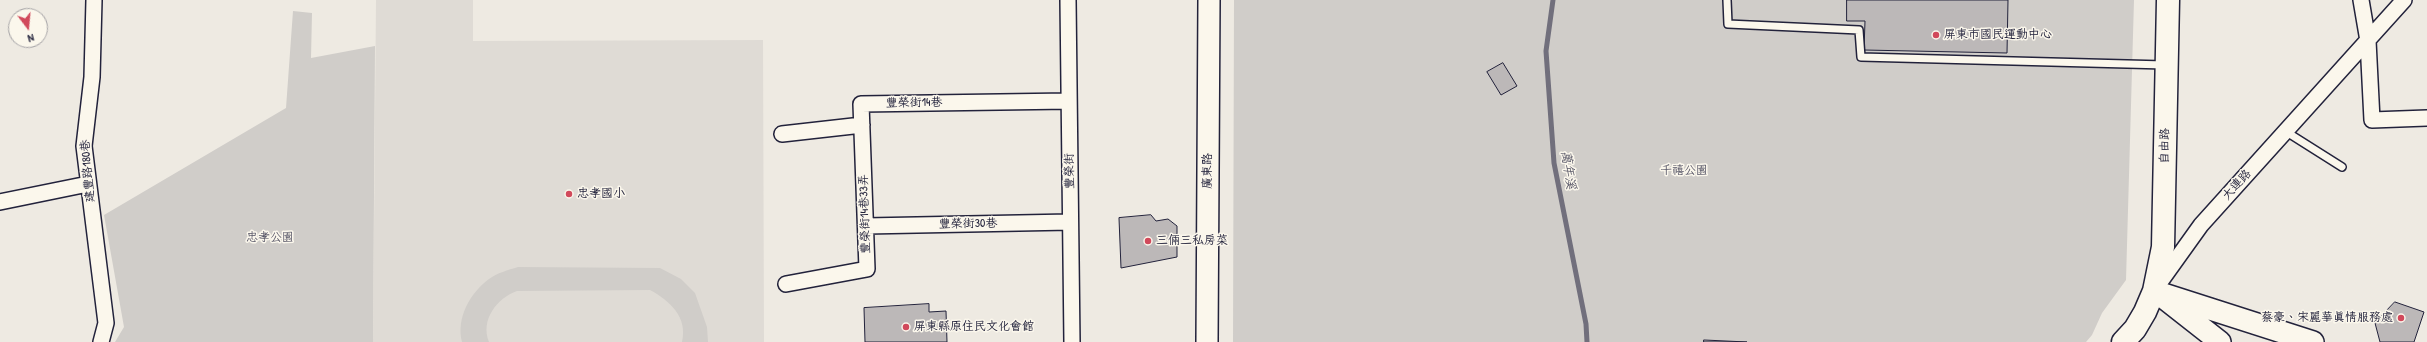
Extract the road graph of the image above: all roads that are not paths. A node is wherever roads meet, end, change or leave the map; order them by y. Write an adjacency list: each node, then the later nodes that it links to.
1 (94, 0): 16 (street, 建豐路180巷)
2 (1068, 0): 10 (street, 豐榮街)
3 (1209, 0): 24 (street, 廣東路)
4 (1727, 0): 9 (lane)
5 (2168, 0): 9 (main road, 自由路)
6 (2361, 0): 8 (street)
7 (2404, 0): 8 (street, 大連路)
8 (2368, 41): 11 (street); 13 (street, 大連路)
9 (2168, 65): 21 (main road, 自由路)
10 (1069, 101): 12 (street, 豐榮街14巷); 18 (street, 豐榮街)
11 (2427, 118)
12 (862, 124): 14 (street); 19 (street, 豐榮街14巷33弄)
13 (2285, 131): 15 (lane); 21 (street, 大連路)
14 (782, 134)
15 (2342, 167)
16 (88, 184): 17 (street); 22 (street, 建豐路180巷)
17 (0, 202)
18 (1070, 222): 19 (street, 豐榮街30巷); 23 (street, 豐榮街)
19 (866, 226): 20 (street, 豐榮街14巷33弄)
20 (786, 284)
21 (2154, 291): 25 (main road, 大連路); 26 (street); 27 (street)
22 (101, 342)
23 (1072, 342)
24 (1207, 342)
25 (2123, 342)
26 (2220, 342)
27 (2313, 342)

